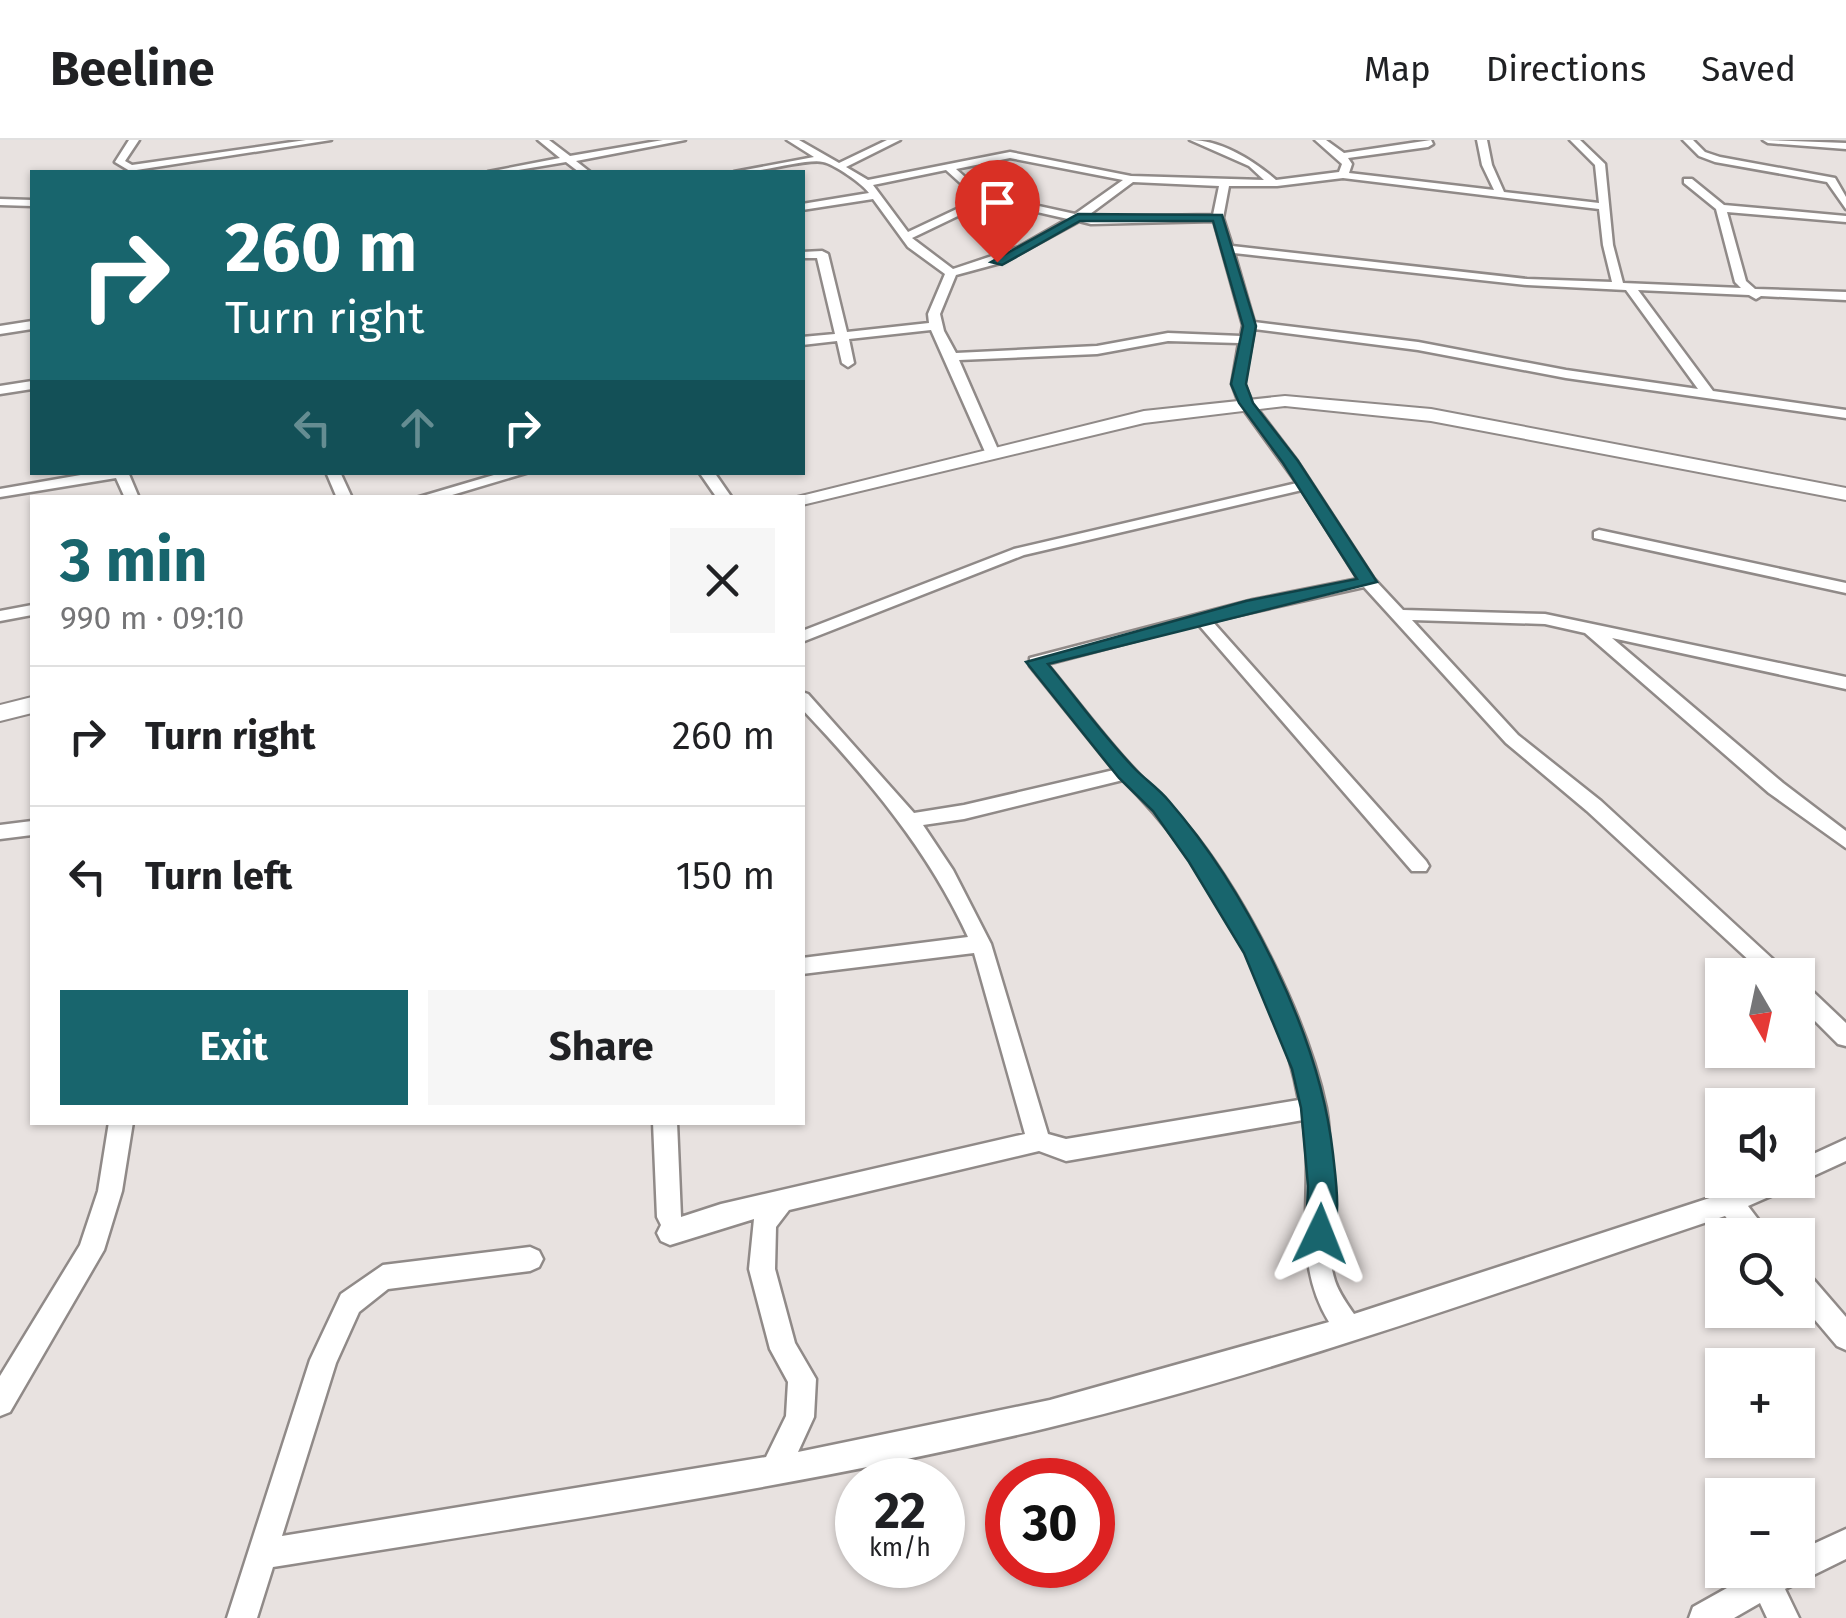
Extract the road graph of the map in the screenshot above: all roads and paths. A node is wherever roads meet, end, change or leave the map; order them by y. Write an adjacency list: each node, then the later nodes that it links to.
1 (134, 140): 2 (street)
2 (326, 140)
3 (542, 140): 17 (street)
4 (680, 140): 17 (street)
5 (895, 140): 18 (street)
6 (1194, 140): 27 (street)
7 (1320, 140): 15 (street)
8 (1426, 140): 15 (street)
9 (1482, 140): 30 (street)
10 (1576, 140): 37 (street)
11 (1688, 140): 24 (street)
12 (1774, 140): 14 (street); 24 (street)
13 (800, 141): 16 (street)
14 (1846, 146)
15 (1342, 156): 23 (street)
16 (823, 158): 18 (street); 22 (street)
17 (568, 160): 20 (street); 21 (street)
18 (841, 166): 28 (street)
19 (947, 166): 25 (street); 28 (street); 32 (street)
20 (506, 170)
21 (582, 170)
22 (751, 170)
23 (1343, 175): 27 (street); 30 (street)
24 (1801, 176): 35 (street)
25 (1131, 179): 29 (street); 39 (street)
26 (1688, 181): 38 (street)
27 (1272, 182): 29 (street)
28 (867, 183): 31 (street)
29 (1226, 183): 40 (street)
30 (1500, 193): 37 (street)
31 (878, 196): 36 (street); 42 (street)
32 (986, 196): 39 (street); 42 (street)
33 (0, 202): 34 (street)
34 (30, 203)
35 (1846, 206)
36 (805, 207)
37 (1605, 207): 46 (street)
38 (1721, 208): 41 (street); 47 (street)
39 (1078, 217): 40 (street); 45 (street)
40 (1218, 218): 43 (street)
41 (1846, 219)
42 (904, 236): 45 (street)
43 (1225, 250): 46 (street); 52 (street)
44 (805, 255): 53 (street)
45 (950, 273): 50 (street)
46 (1625, 288): 47 (street); 59 (street)
47 (1756, 294): 48 (street)
48 (1846, 296)
49 (30, 325): 51 (street)
50 (933, 326): 53 (street); 55 (street)
51 (0, 330)
52 (1248, 332): 55 (street); 59 (street); 60 (street)
53 (839, 335): 54 (street); 56 (street)
54 (805, 341)
55 (950, 357): 62 (street)
56 (848, 363)
57 (30, 385): 58 (street)
58 (0, 390)
59 (1706, 392): 61 (street)
60 (1246, 403): 62 (street); 65 (street); 67 (street)
61 (1846, 414)
62 (994, 454): 69 (street)
63 (109, 475): 66 (street)
64 (511, 475): 68 (street)
65 (1305, 485): 71 (street); 78 (street)
66 (0, 493)
67 (1846, 494)
68 (434, 495)
69 (805, 498)
70 (1598, 536): 72 (street)
71 (1368, 582): 74 (street); 76 (street)
72 (1846, 588)
73 (30, 610): 75 (street)
74 (1397, 615): 77 (street); 92 (street)
75 (0, 616)
76 (1202, 618): 85 (street); 90 (street)
77 (1588, 627): 79 (street); 89 (street)
78 (805, 636)
79 (1846, 682)
80 (805, 701): 83 (street)
81 (30, 705): 82 (street)
82 (0, 712)
83 (824, 721): 84 (street); 86 (street)
84 (805, 729)
85 (1126, 773): 86 (street); 96 (street)
86 (912, 820): 91 (street)
87 (30, 828): 88 (street)
88 (0, 832)
89 (1846, 841)
90 (1419, 866)
91 (981, 944): 93 (street); 99 (street)
92 (1760, 958)
93 (805, 966)
94 (1815, 1007): 95 (street)
95 (1846, 1037)
96 (1314, 1108): 99 (street); 108 (street)
97 (120, 1125): 110 (street)
98 (665, 1125): 103 (street)
99 (1039, 1141): 103 (street)
100 (1846, 1150): 101 (street)
101 (1815, 1164)
102 (1741, 1198): 104 (street)
103 (782, 1201): 111 (street)
104 (1730, 1203): 105 (street); 108 (street)
105 (1743, 1218)
106 (530, 1259): 113 (street)
107 (1815, 1301): 109 (street)
108 (1347, 1328): 111 (street)
109 (1846, 1337)
110 (0, 1402)
111 (776, 1468): 113 (street)
112 (1846, 1544): 114 (street)
113 (262, 1554): 117 (street)
114 (1815, 1558)
115 (1755, 1588): 118 (street)
116 (1778, 1588): 119 (street)
117 (242, 1618)
118 (1704, 1618)
119 (1784, 1618)

